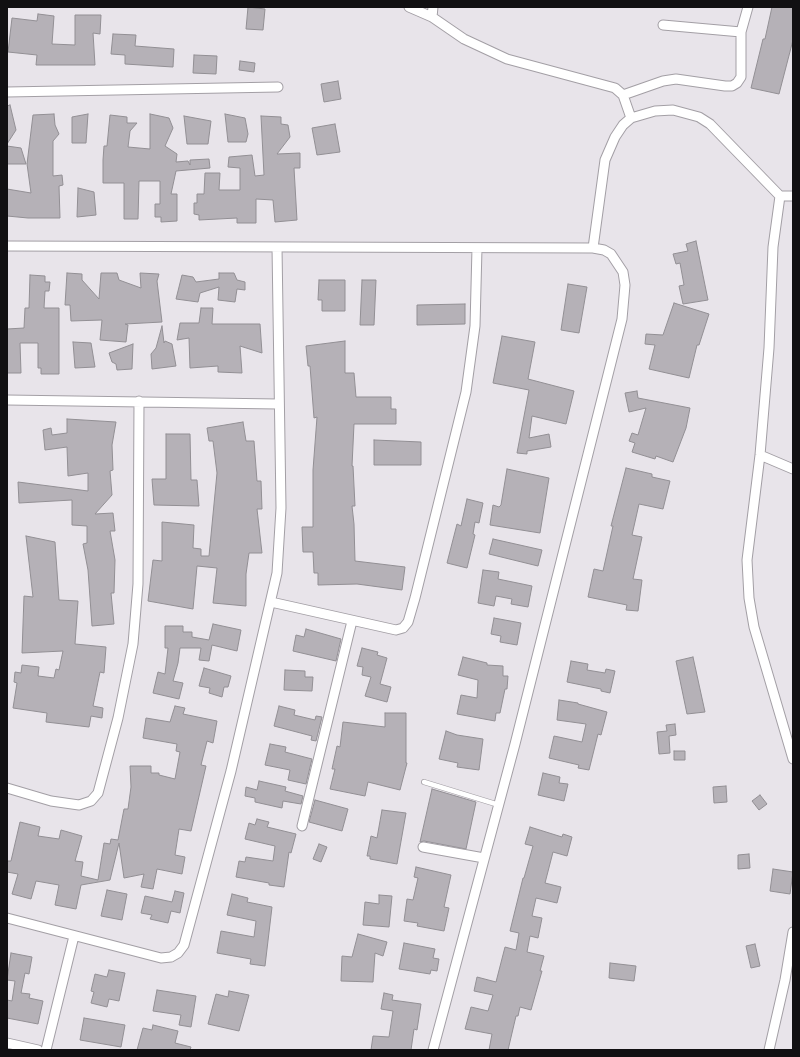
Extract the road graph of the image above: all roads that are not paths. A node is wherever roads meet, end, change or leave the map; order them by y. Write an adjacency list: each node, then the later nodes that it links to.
1 (409, 7): 4 (street)
2 (433, 7): 4 (street)
3 (748, 7): 6 (street)
4 (432, 17): 9 (street)
5 (663, 25): 6 (street)
6 (741, 32): 9 (street)
7 (278, 87): 8 (street)
8 (7, 92)
9 (623, 95): 10 (street)
10 (631, 118): 11 (street); 16 (street)
11 (780, 196): 12 (street); 20 (street)
12 (793, 196)
13 (7, 246): 14 (street)
14 (277, 247): 15 (street); 19 (street)
15 (477, 248): 16 (street); 23 (street)
16 (593, 248): 27 (street)
17 (7, 400): 18 (street)
18 (138, 402): 19 (street); 26 (street)
19 (278, 404): 22 (street)
20 (760, 455): 21 (street); 24 (street)
21 (793, 469)
22 (271, 602): 23 (street); 33 (street)
23 (352, 621): 28 (street)
24 (793, 759)
25 (424, 782): 27 (lane)
26 (7, 788)
27 (499, 805): 30 (street)
28 (302, 826)
29 (423, 847): 30 (street)
30 (484, 858): 37 (street)
31 (7, 918): 33 (street)
32 (793, 932): 38 (street)
33 (74, 936): 36 (street)
34 (7, 1043): 35 (street)
35 (38, 1050)
36 (46, 1050)
37 (433, 1050)
38 (769, 1050)

